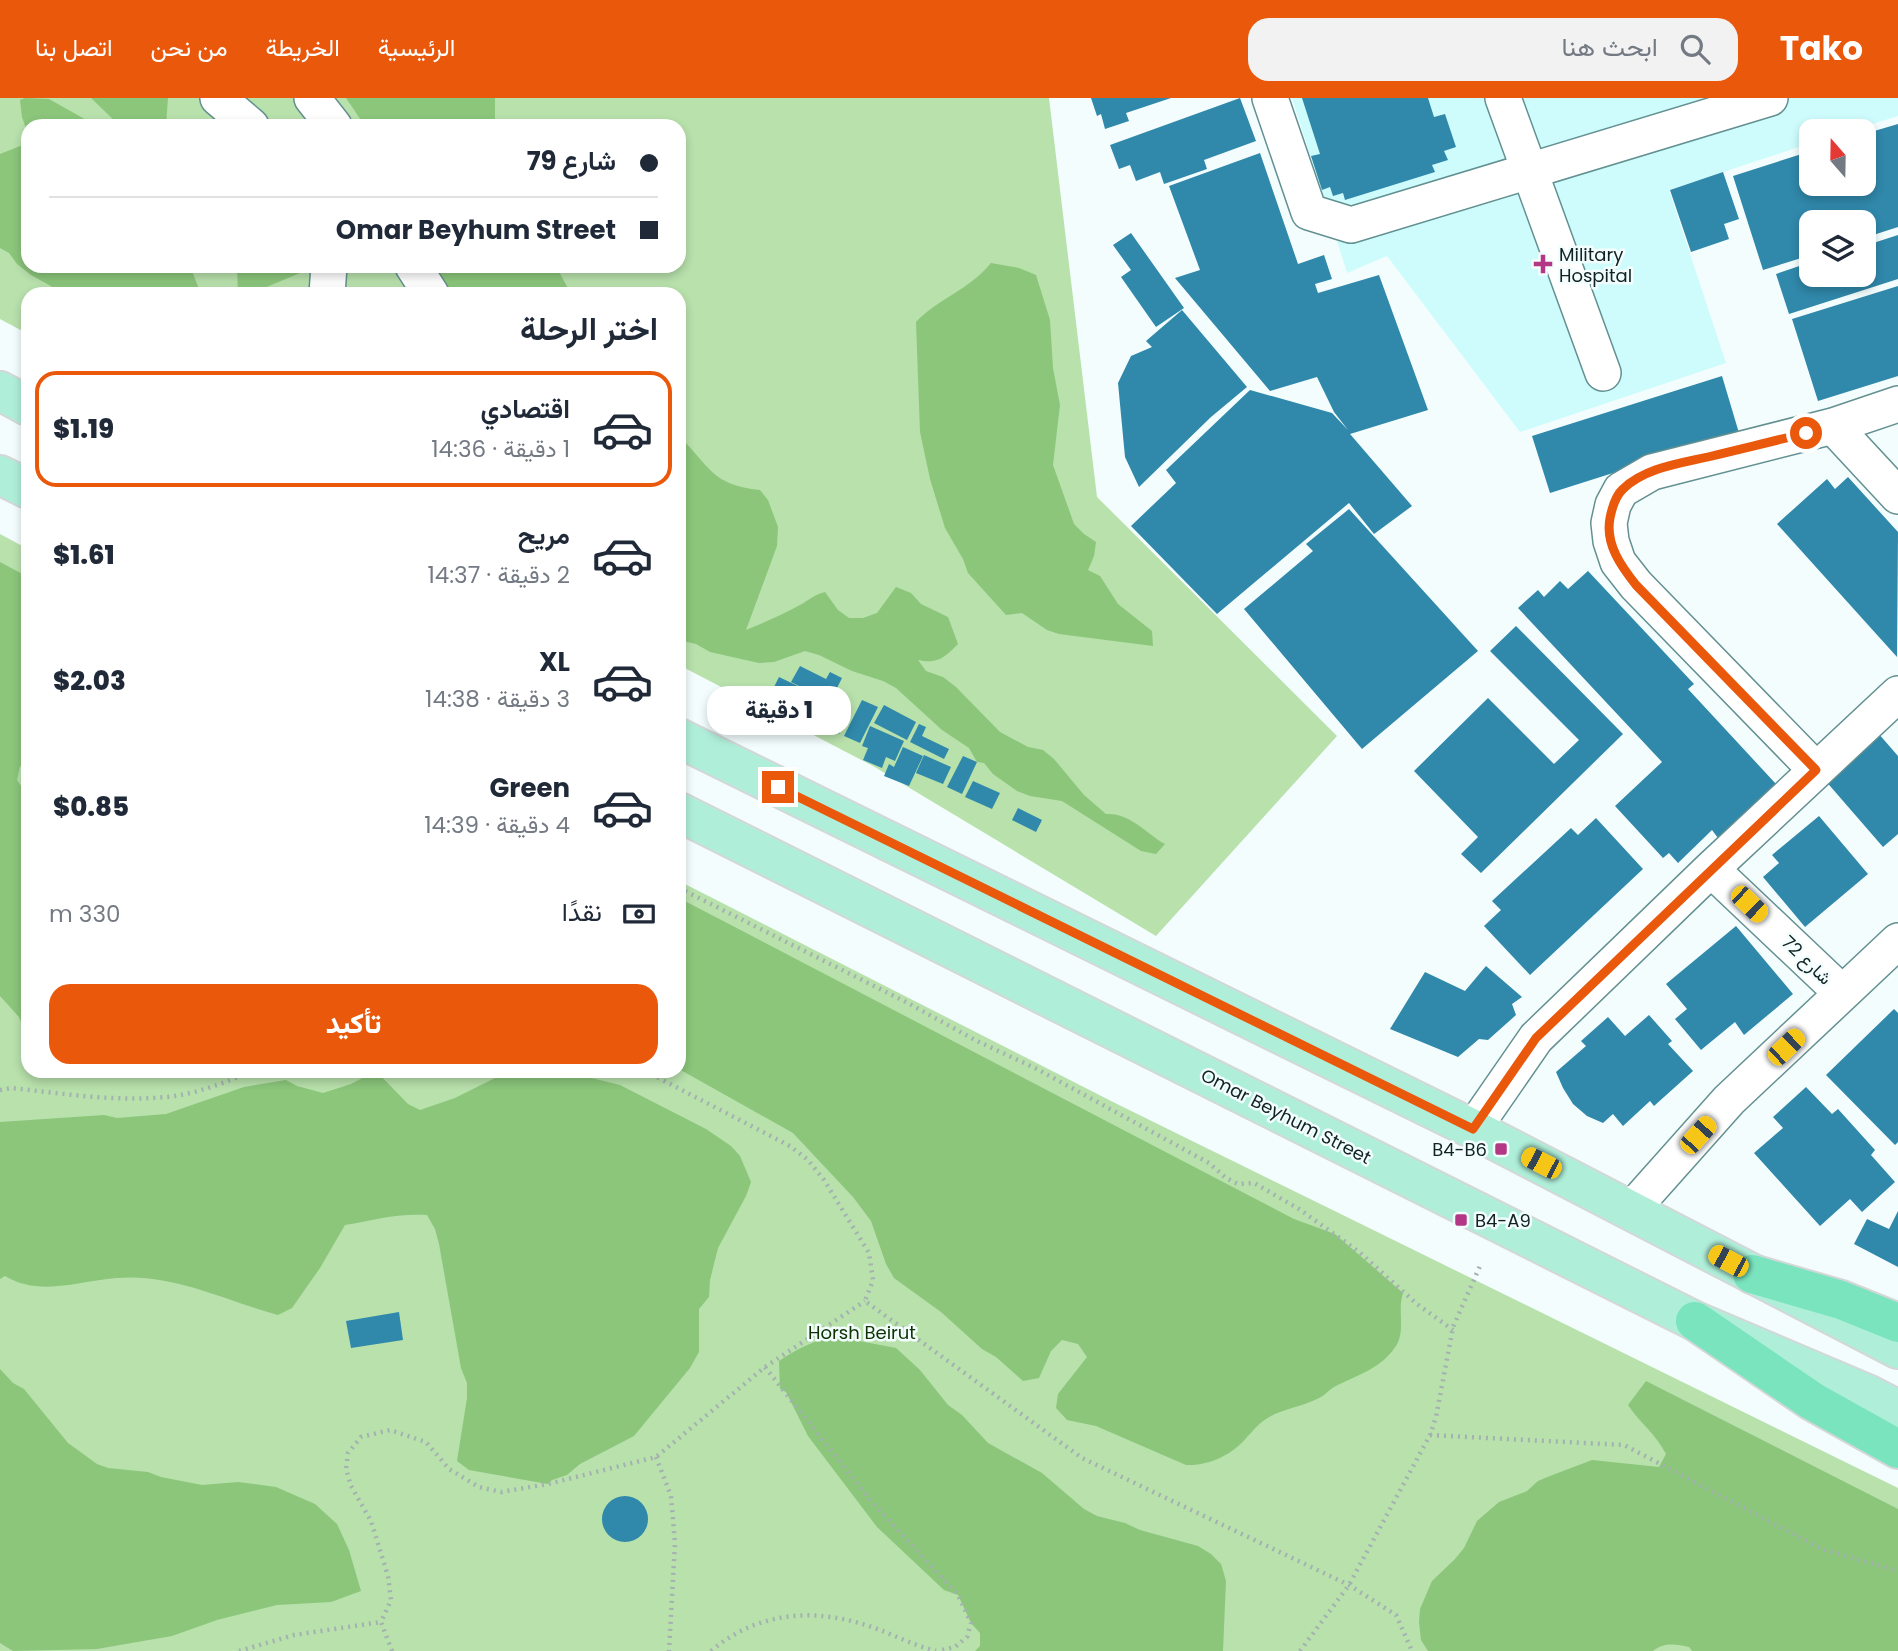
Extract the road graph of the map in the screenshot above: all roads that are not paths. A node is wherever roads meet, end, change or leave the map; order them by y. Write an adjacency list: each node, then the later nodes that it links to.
1 (218, 98): 6 (street)
2 (312, 98): 7 (street)
3 (1270, 98): 8 (street)
4 (1503, 98): 8 (street)
5 (1770, 98): 8 (street)
6 (243, 119)
7 (328, 119)
8 (1531, 171): 9 (street)
9 (1603, 373)
10 (0, 391): 11 (main road)
11 (21, 402)
12 (1898, 404): 13 (street)
13 (1833, 426): 16 (street); 19 (street)
14 (0, 475): 15 (main road)
15 (21, 486)
16 (1898, 496)
17 (1898, 694): 19 (street)
18 (686, 741): 24 (main road)
19 (1816, 770): 21 (street)
20 (686, 815): 27 (main road, Omar Beyhum Street)
21 (1712, 869): 23 (street, شارع 72); 24 (street)
22 (1898, 941): 23 (street)
23 (1842, 993): 25 (street)
24 (1473, 1129): 25 (main road)
25 (1631, 1210): 26 (main road)
26 (1752, 1274): 28 (highway); 29 (main road)
27 (1695, 1321): 30 (main road, Omar Beyhum Street); 31 (highway)
28 (1898, 1323)
29 (1898, 1349)
30 (1898, 1410)
31 (1898, 1449)

